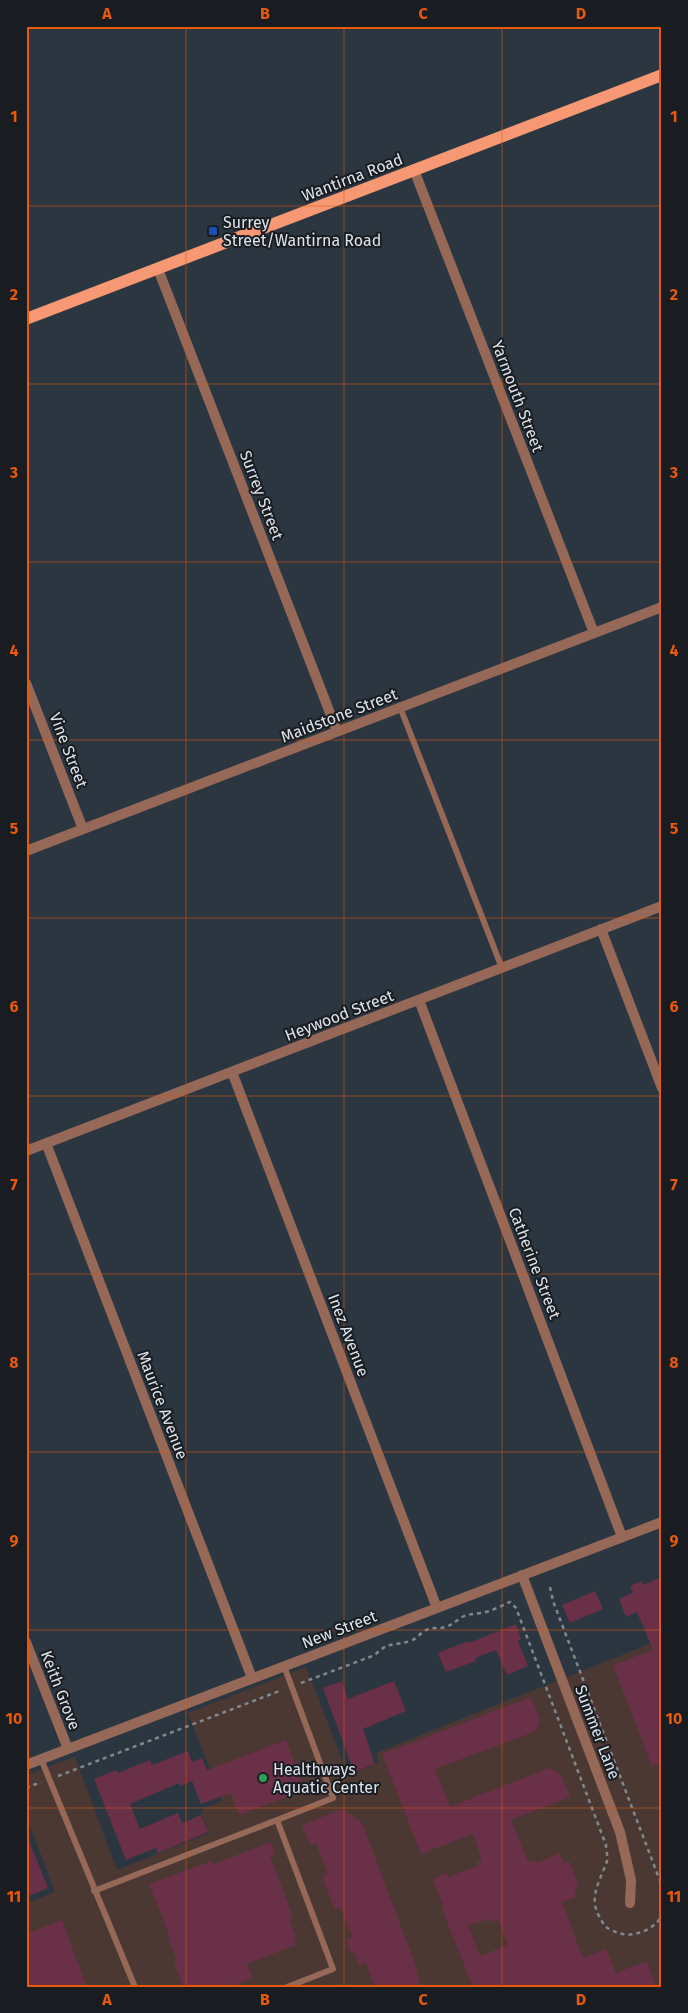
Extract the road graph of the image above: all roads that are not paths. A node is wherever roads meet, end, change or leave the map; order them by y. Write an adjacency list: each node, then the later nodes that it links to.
1 (662, 76): 2 (main road, Wantirna Road)
2 (414, 170): 3 (main road, Wantirna Road); 6 (street, Yarmouth Street)
3 (158, 269): 4 (main road, Wantirna Road); 9 (street, Surrey Street)
4 (26, 319)
5 (662, 607): 6 (street, Maidstone Street)
6 (594, 634): 8 (street, Maidstone Street)
7 (26, 683): 10 (street, Vine Street)
8 (400, 708): 9 (street, Maidstone Street); 14 (lane)
9 (337, 731): 10 (street, Maidstone Street)
10 (83, 829): 11 (street, Maidstone Street)
11 (26, 851)
12 (662, 906): 13 (street, Heywood Street)
13 (601, 929): 14 (street, Heywood Street); 17 (street)
14 (502, 968): 15 (street, Heywood Street)
15 (419, 1000): 16 (street, Heywood Street); 21 (street, Catherine Street)
16 (232, 1072): 18 (street, Heywood Street); 23 (street, Inez Avenue)
17 (662, 1088)
18 (46, 1143): 19 (street, Heywood Street); 26 (street, Maurice Avenue)
19 (26, 1151)
20 (662, 1522): 21 (street, New Street)
21 (622, 1537): 22 (street, New Street)
22 (522, 1575): 23 (street, New Street); 32 (street, Summer Lane)
23 (437, 1608): 25 (street, New Street)
24 (26, 1642): 27 (street, Keith Grove)
25 (284, 1666): 26 (street, New Street); 30 (lane)
26 (252, 1678): 27 (street, New Street)
27 (68, 1749): 28 (street, New Street)
28 (41, 1759): 29 (street, New Street); 31 (lane)
29 (26, 1765)
30 (277, 1820): 31 (lane); 33 (lane)
31 (94, 1891): 34 (lane)
32 (630, 1903)
33 (303, 1984): 35 (lane)
34 (135, 1987)
35 (286, 1987)

